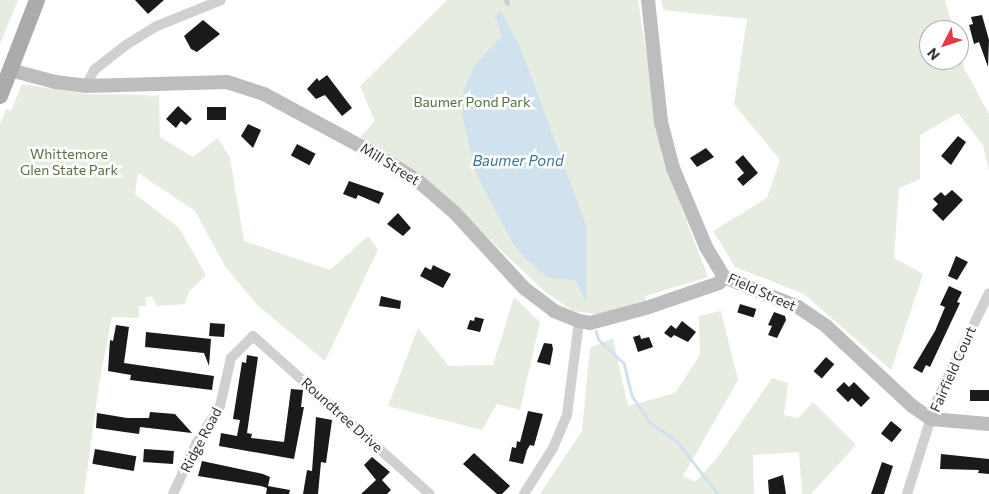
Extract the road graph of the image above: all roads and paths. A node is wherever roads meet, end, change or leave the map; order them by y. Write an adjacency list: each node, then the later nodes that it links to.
1 (37, 0): 4 (main road)
2 (221, 0): 5 (street)
3 (648, 0): 7 (street, Field Street)
4 (10, 70): 5 (street, Mill Street); 6 (main road)
5 (86, 86): 9 (street, Mill Street)
6 (0, 96)
7 (724, 277): 9 (street, Mill Street); 11 (street, Field Street)
8 (989, 293): 11 (street, Fairfield Court)
9 (579, 321): 15 (street)
10 (254, 336): 13 (street, Ridge Road); 14 (street, Roundtree Drive)
11 (931, 419): 12 (street); 16 (street, Fairfield Court)
12 (989, 424)
13 (173, 494)
14 (430, 494)
15 (524, 494)
16 (907, 494)

